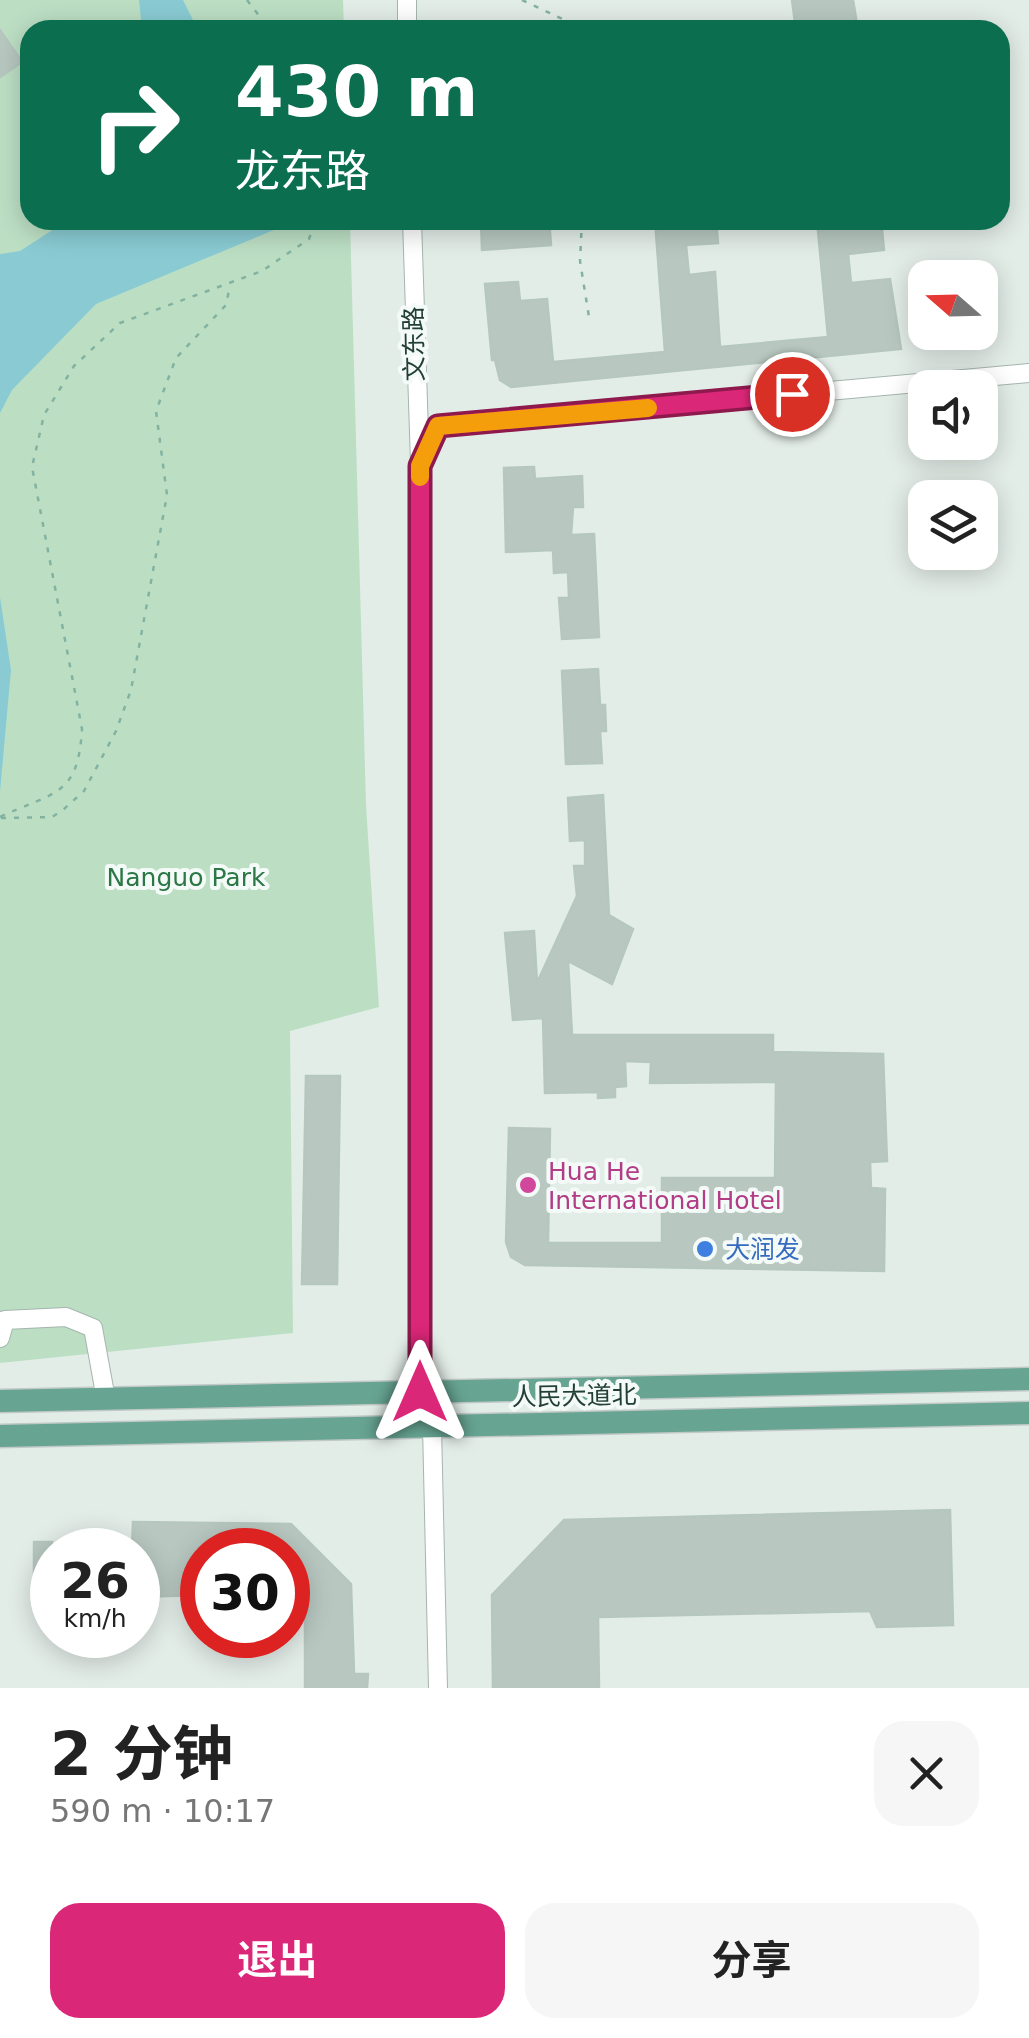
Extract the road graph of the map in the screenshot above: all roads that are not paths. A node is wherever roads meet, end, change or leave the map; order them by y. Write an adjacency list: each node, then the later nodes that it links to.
1 (412, 230): 3 (street, 文东路)
2 (1029, 373): 3 (street, 文东路)
3 (420, 469): 6 (street, 文东路)
4 (0, 1338): 7 (street)
5 (1029, 1379): 6 (main road, 人民大道北)
6 (420, 1392): 7 (main road, 人民大道北)
7 (106, 1399): 8 (main road, 人民大道北)
8 (0, 1401)
9 (1029, 1413): 10 (main road, 人民大道北)
10 (432, 1426): 11 (main road, 人民大道北); 12 (street)
11 (0, 1436)
12 (438, 1688)

